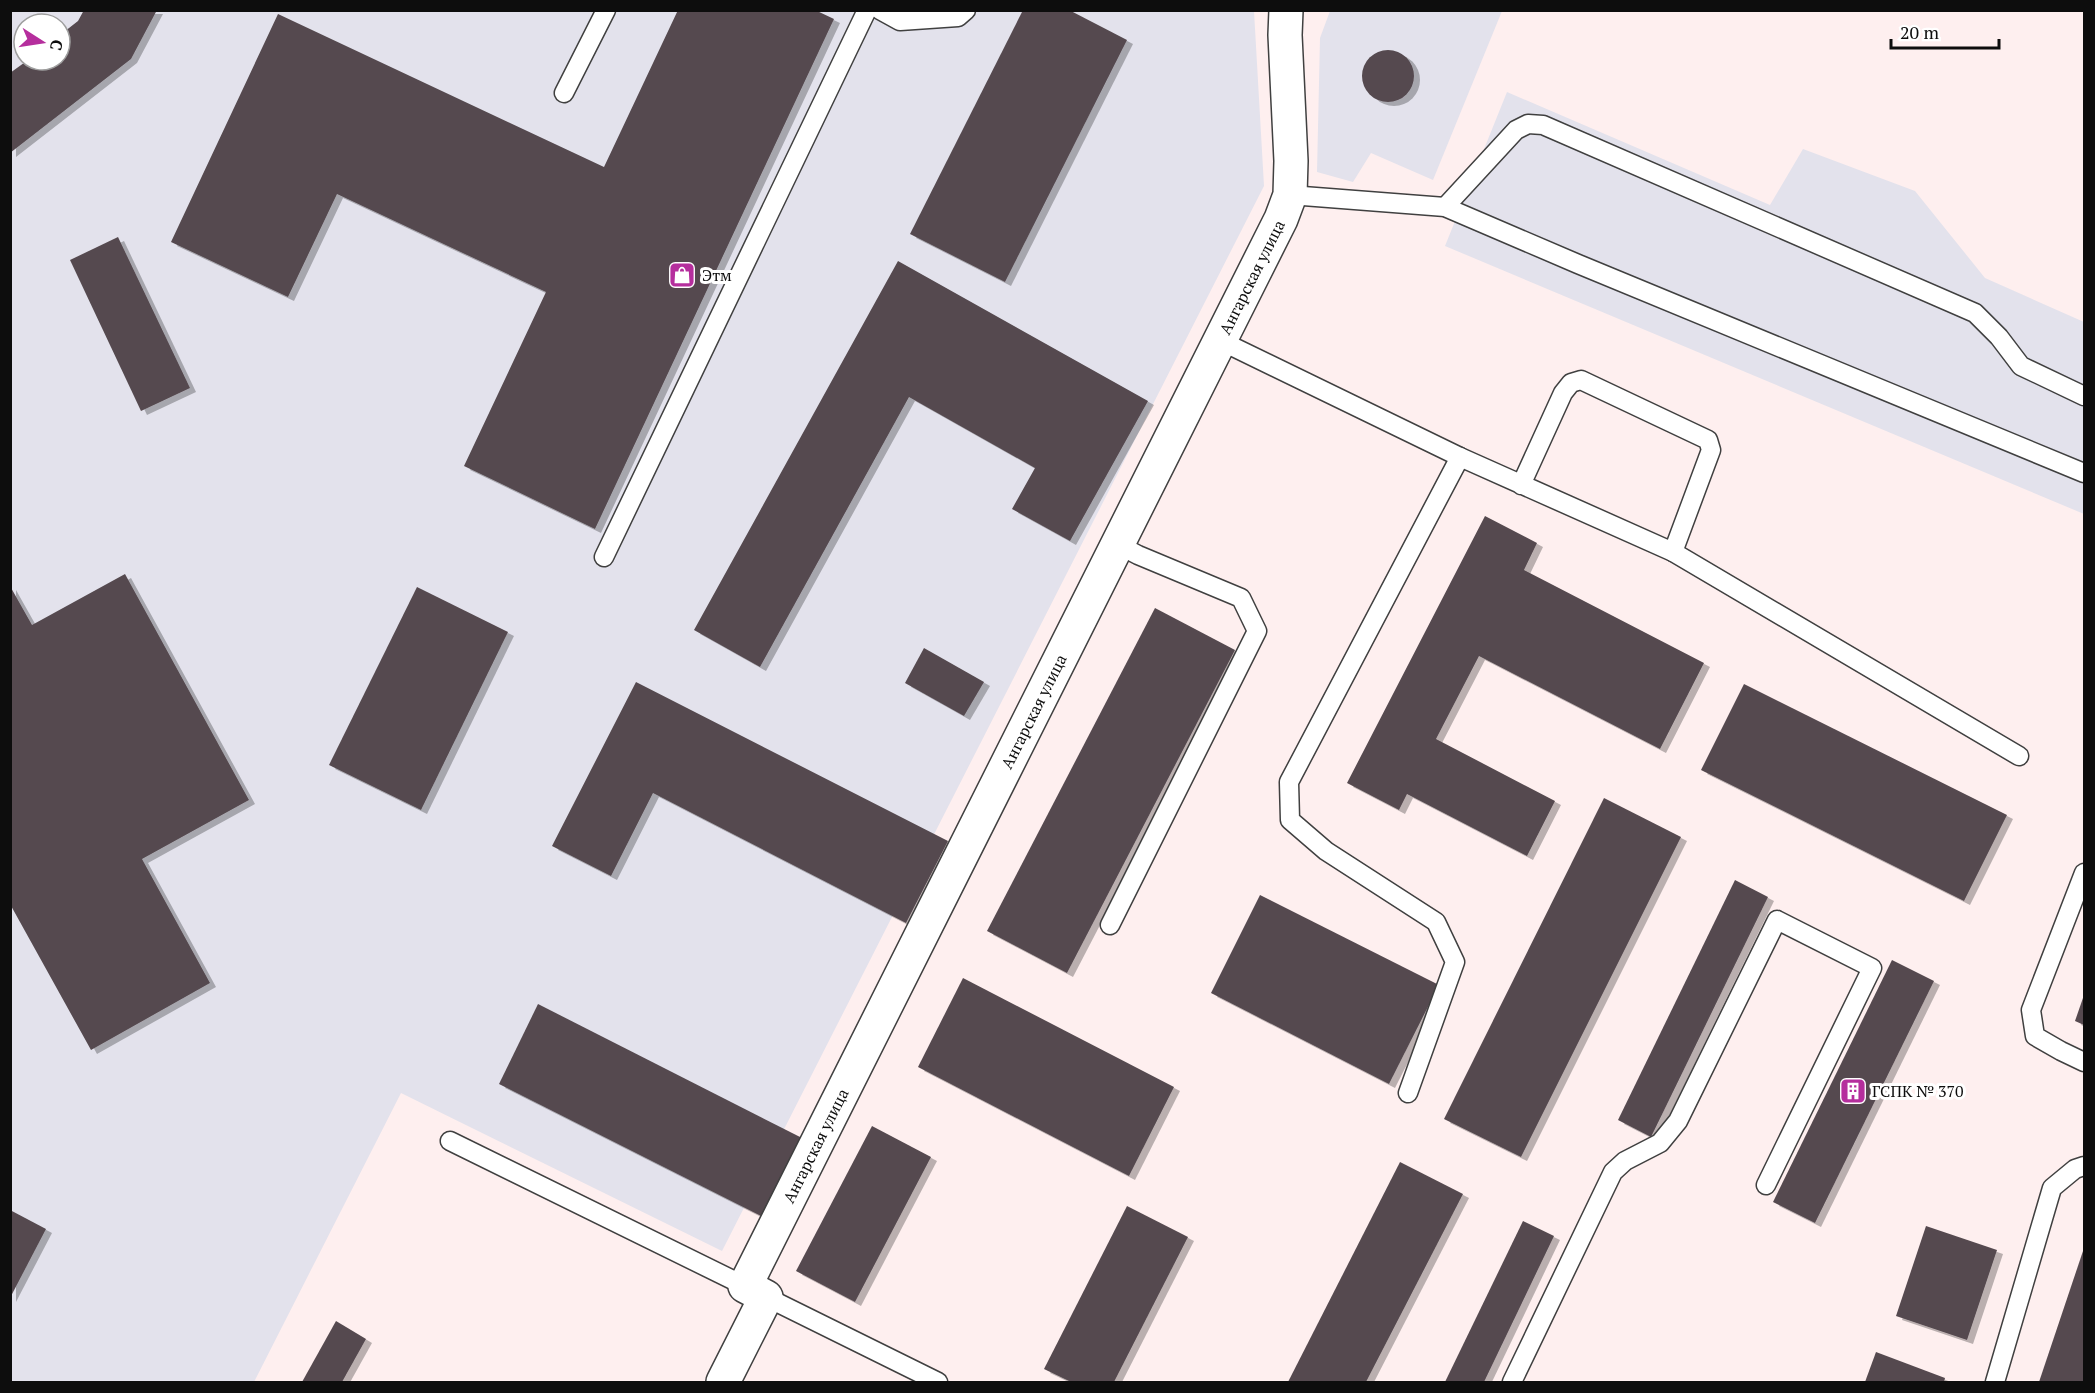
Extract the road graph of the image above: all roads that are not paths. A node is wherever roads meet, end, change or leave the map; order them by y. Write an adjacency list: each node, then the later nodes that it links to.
1 (606, 10): 6 (lane)
2 (867, 10): 16 (lane)
3 (880, 10): 4 (lane)
4 (966, 10)
5 (1286, 10): 7 (street, Ангарская улица)
6 (564, 93)
7 (1290, 195): 8 (lane); 9 (street, Ангарская улица)
8 (1444, 207): 10 (lane); 12 (lane)
9 (1220, 340): 11 (lane); 14 (street, Ангарская улица)
10 (2085, 396)
11 (1460, 457): 13 (lane); 21 (lane)
12 (2085, 472)
13 (1521, 485): 15 (lane); 15 (lane)
14 (1117, 544): 19 (lane); 25 (street, Ангарская улица)
15 (1673, 552): 17 (lane)
16 (604, 556)
17 (2019, 756)
18 (2085, 873): 20 (lane)
19 (1110, 925)
20 (2085, 1062)
21 (1408, 1093)
22 (450, 1141): 25 (lane)
23 (2085, 1166): 29 (lane)
24 (1766, 1185): 28 (lane)
25 (756, 1291): 26 (street, Ангарская улица); 27 (lane)
26 (723, 1383)
27 (938, 1383)
28 (1512, 1383)
29 (1995, 1383)

